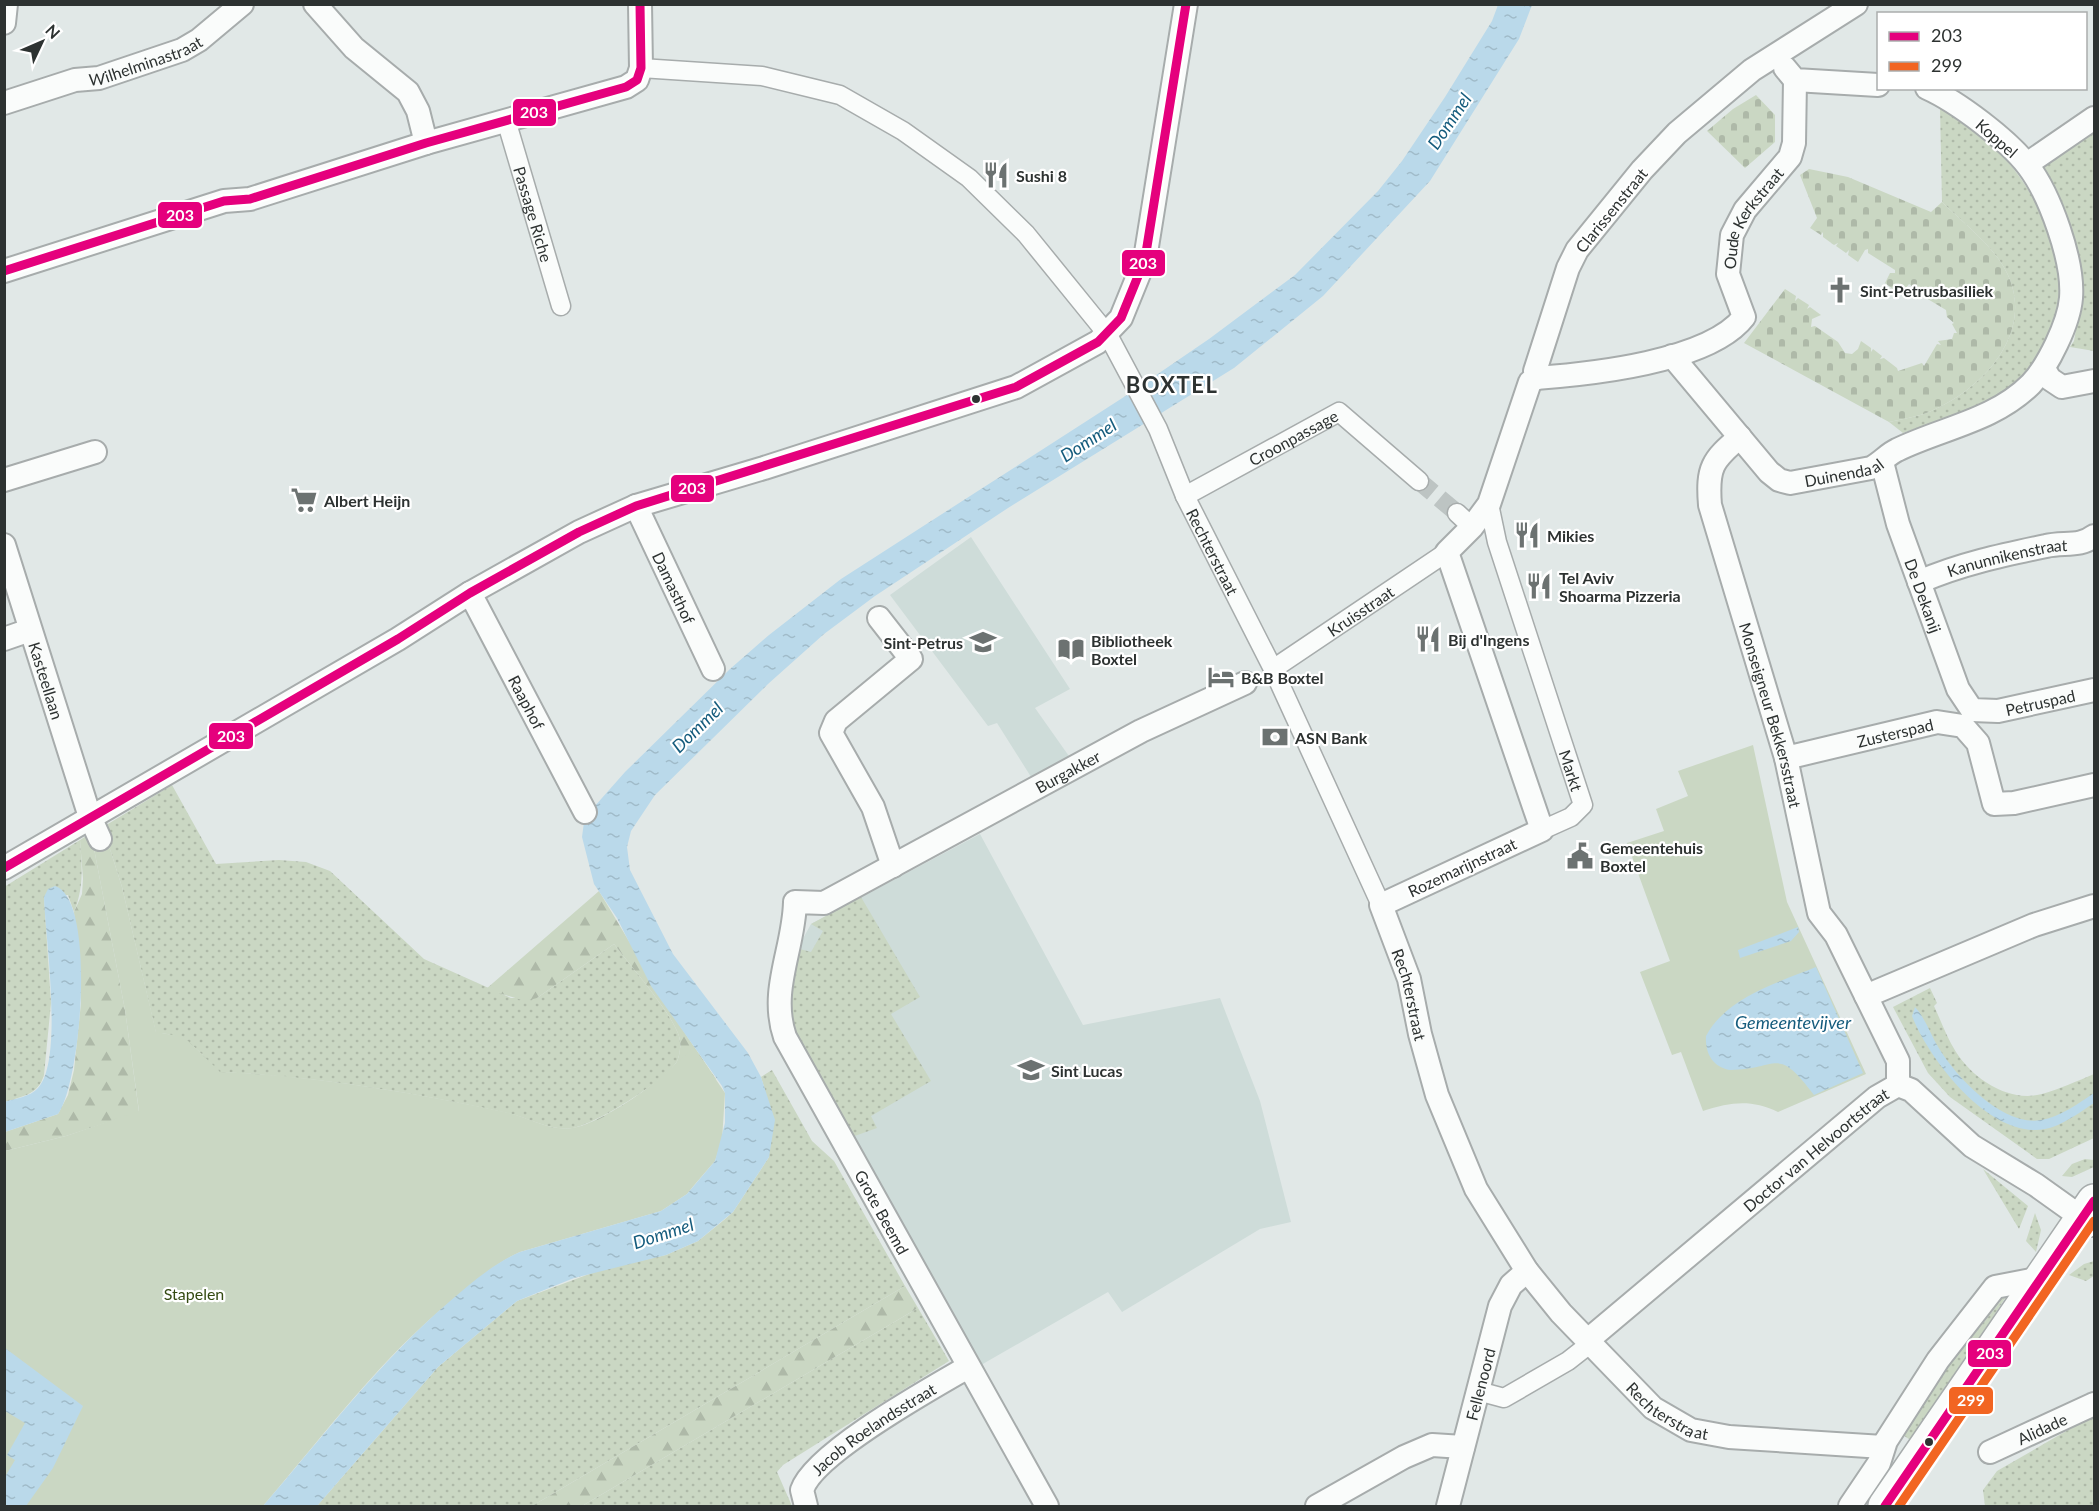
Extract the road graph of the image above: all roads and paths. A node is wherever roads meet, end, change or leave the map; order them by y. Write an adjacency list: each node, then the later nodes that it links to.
1 (6, 4): 7 (street)
2 (242, 4): 13 (street, Wilhelminastraat)
3 (315, 4): 16 (street)
4 (640, 4): 9 (street)
5 (1186, 4): 20 (street)
6 (1856, 4): 8 (street, Clarissenstraat)
7 (4, 23)
8 (1775, 55): 10 (street); 23 (street, Clarissenstraat)
9 (641, 68): 15 (street); 20 (street, Rechterstraat)
10 (1795, 80): 11 (street); 21 (street, Oude Kerkstraat)
11 (1877, 85)
12 (1931, 90): 17 (street, Koppel)
13 (4, 103)
14 (2094, 118): 17 (street, Koppel)
15 (506, 120): 16 (street); 19 (street, Passage Riche)
16 (426, 143): 18 (street)
17 (2027, 164): 22 (street, Duinendaal)
18 (4, 271)
19 (561, 306)
20 (1108, 335): 30 (street, Rechterstraat); 32 (street)
21 (1672, 356): 23 (street, Oude Kerkstraat); 25 (street, Duinendaal)
22 (2044, 369): 24 (street); 27 (street, Duinendaal)
23 (1536, 378): 31 (street, Clarissenstraat)
24 (2094, 381)
25 (1740, 437): 27 (street, Duinendaal); 46 (street, Monseigneur Bekkersstraat)
26 (95, 452): 28 (street)
27 (1882, 462): 36 (street, De Dekanij)
28 (4, 480)
29 (1419, 481): 30 (street, Croonpassage)
30 (1185, 495): 42 (street, Rechterstraat)
31 (1489, 504): 35 (street); 50 (street, Markt)
32 (636, 507): 37 (street); 41 (street, Damasthof)
33 (2094, 536): 36 (street, Kanunnikenstraat)
34 (4, 545): 39 (street, Kasteellaan)
35 (1447, 552): 42 (street, Kruisstraat); 50 (street)
36 (1919, 582): 45 (street, De Dekanij)
37 (470, 593): 48 (street, Raaphof); 49 (street)
38 (879, 618): 52 (street)
39 (30, 630): 40 (street); 49 (street, Kasteellaan)
40 (4, 639)
41 (713, 669)
42 (1273, 669): 55 (street, Rechterstraat)
43 (1245, 683): 52 (street, Burgakker)
44 (2094, 690): 45 (street, Petruspad)
45 (1987, 712)
46 (1786, 758): 47 (street, Zusterspad); 57 (street, Monseigneur Bekkersstraat)
47 (2094, 784)
48 (585, 812)
49 (90, 817): 51 (street, Kasteellaan); 53 (street)
50 (1542, 830): 55 (street, Rozemarijnstraat)
51 (100, 839)
52 (893, 866): 54 (street, Burgakker)
53 (4, 868)
54 (795, 902): 63 (street, Grote Beemd)
55 (1381, 904): 60 (street, Rechterstraat)
56 (2094, 906): 57 (street)
57 (1866, 996): 58 (street, Monseigneur Bekkersstraat)
58 (1898, 1085): 59 (street, Doctor van Helvoortstraat); 62 (street, Doctor van Helvoortstraat)
59 (2090, 1215): 61 (main road)
60 (1527, 1270): 62 (street, Rechterstraat); 64 (street, Fellenoord)
61 (2042, 1278): 67 (street); 74 (main road)
62 (1589, 1342): 64 (street); 67 (street, Rechterstraat)
63 (968, 1367): 69 (street, Jacob Roelandsstraat); 70 (street, Grote Beemd)
64 (1478, 1391): 66 (street, Fellenoord)
65 (2094, 1404): 68 (street, Alidade)
66 (1463, 1447): 71 (street); 72 (street, Fellenoord)
67 (1883, 1447): 73 (street)
68 (1990, 1452)
69 (806, 1506)
70 (1047, 1506)
71 (1317, 1506)
72 (1448, 1506)
73 (1850, 1506)
74 (1885, 1506)

